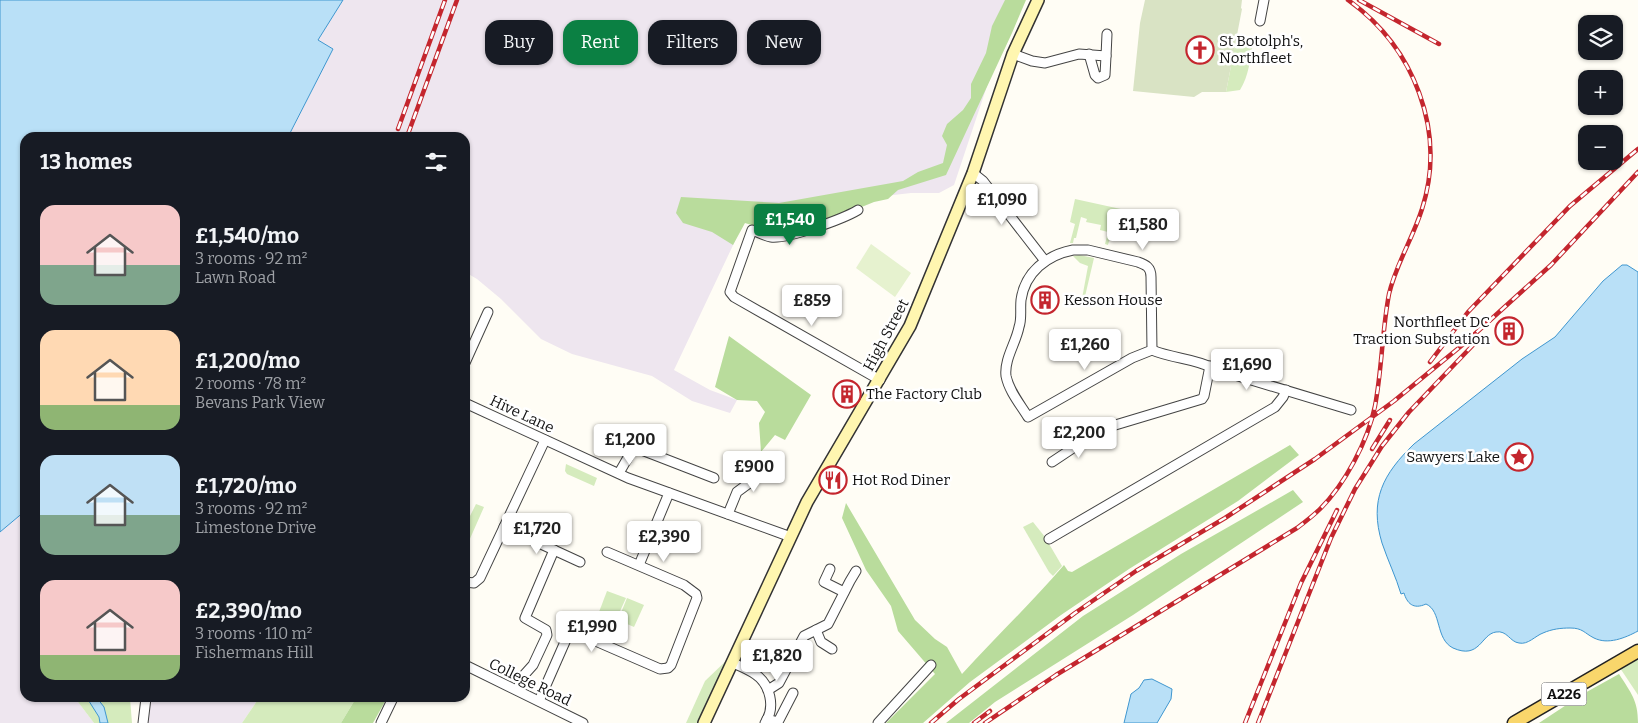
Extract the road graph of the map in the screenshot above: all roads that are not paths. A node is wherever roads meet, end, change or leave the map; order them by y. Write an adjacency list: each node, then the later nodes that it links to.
1 (1038, 0): 5 (main road, High Street)
2 (1264, 0): 3 (street)
3 (1260, 21)
4 (1108, 34): 7 (street)
5 (1013, 54): 6 (street); 8 (main road, High Street)
6 (1089, 54): 7 (street); 7 (street)
7 (1106, 56)
8 (973, 173): 10 (street); 15 (main road, High Street)
9 (858, 210): 15 (street)
10 (1045, 261): 12 (street); 12 (street)
11 (488, 312): 13 (street)
12 (1152, 350): 14 (street)
13 (470, 351)
14 (1210, 366): 16 (street); 20 (street)
15 (880, 380): 27 (main road, High Street)
16 (1286, 390): 18 (street); 28 (street)
17 (470, 405): 19 (street, Hive Lane)
18 (1351, 410)
19 (545, 440): 22 (street, Hive Lane); 26 (street)
20 (1052, 462)
21 (770, 467): 25 (street)
22 (619, 474): 23 (street); 24 (street, Hive Lane)
23 (714, 478)
24 (669, 493): 25 (street, Hive Lane); 32 (street)
25 (728, 514): 27 (street, Hive Lane)
26 (504, 527): 29 (street); 35 (street)
27 (791, 537): 40 (main road, High Street)
28 (1050, 539)
29 (554, 550): 31 (street); 43 (street)
30 (607, 552): 32 (street)
31 (580, 562)
32 (639, 565): 46 (street)
33 (830, 569): 36 (street)
34 (856, 572): 36 (street)
35 (470, 583)
36 (844, 592): 37 (street)
37 (816, 630): 38 (street); 44 (street)
38 (832, 649)
39 (1638, 651): 55 (main road, A226)
40 (733, 663): 44 (street); 53 (main road, High Street)
41 (931, 665): 54 (street)
42 (470, 667): 43 (street, College Road)
43 (517, 690): 46 (street, College Road)
44 (768, 690): 49 (street)
45 (793, 693): 49 (street)
46 (539, 701): 52 (street, College Road)
47 (146, 702): 50 (street)
48 (392, 702): 51 (street)
49 (766, 721)
50 (143, 723)
51 (381, 723)
52 (583, 723)
53 (704, 723)
54 (878, 723)
55 (1514, 723)

